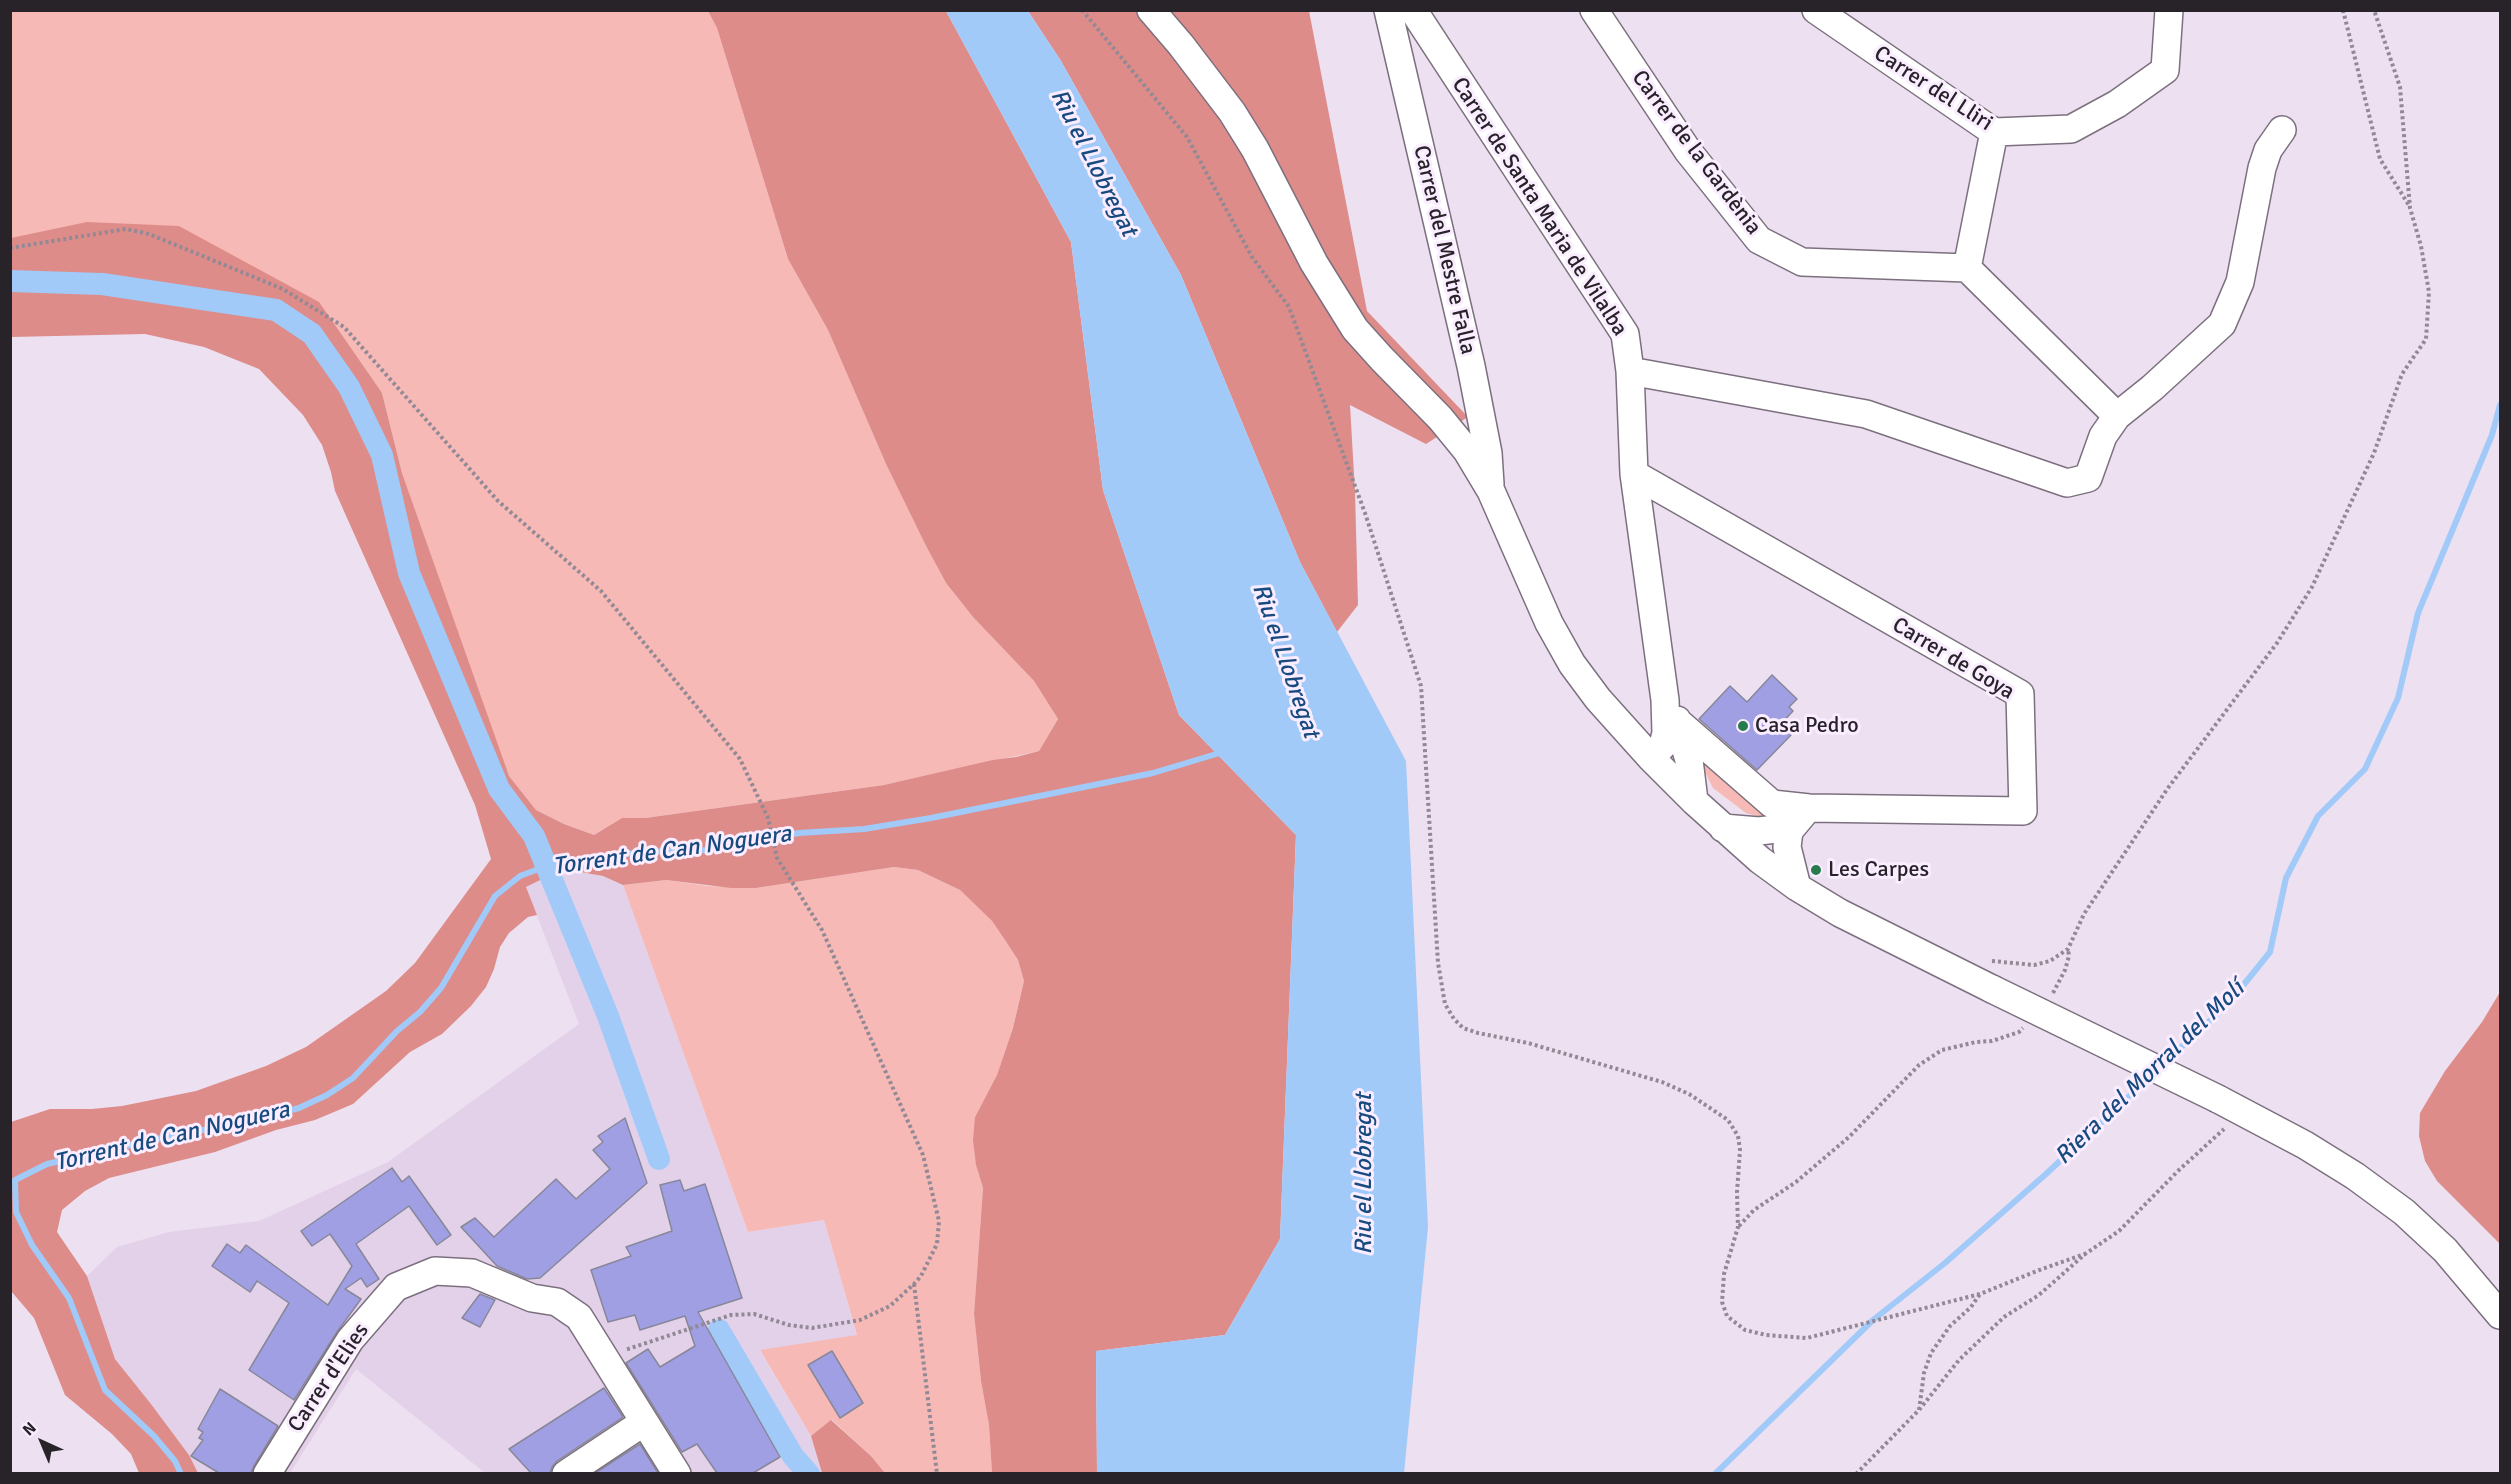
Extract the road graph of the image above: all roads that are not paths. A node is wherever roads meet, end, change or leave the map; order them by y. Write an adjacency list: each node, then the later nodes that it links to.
1 (1151, 10): 13 (street)
2 (1388, 10): 13 (street, Carrer del Mestre Falla)
3 (1413, 10): 10 (street, Carrer de Santa Maria de Vilalba)
4 (1594, 10): 9 (street, Carrer de la Gardènia)
5 (1816, 10): 8 (street, Carrer del Lliri)
6 (2169, 10): 8 (street, Carrer del Lliri)
7 (2282, 130): 11 (street)
8 (1994, 132): 9 (street)
9 (1966, 268): 11 (street)
10 (1630, 371): 11 (street); 12 (street, Carrer de Santa Maria de Vilalba)
11 (2117, 416)
12 (1634, 474): 14 (street, Carrer de Santa Maria de Vilalba); 17 (street, Carrer de Goya)
13 (1491, 491): 15 (street)
14 (1672, 711): 15 (street, Carrer de Santa Maria de Vilalba); 16 (street, Carrer de Santa Maria de Vilalba); 17 (street, Carrer de Goya)
15 (1651, 758): 16 (street)
16 (1694, 801): 18 (street)
17 (1809, 808): 18 (street); 19 (street)
18 (1723, 828): 19 (street)
19 (1797, 887): 20 (street, bridge)
20 (2500, 1315)
21 (644, 1422): 22 (street, Carrer d'Elies); 23 (street); 24 (street, Carrer d'Elies)
22 (267, 1473)
23 (566, 1473)
24 (677, 1473)

